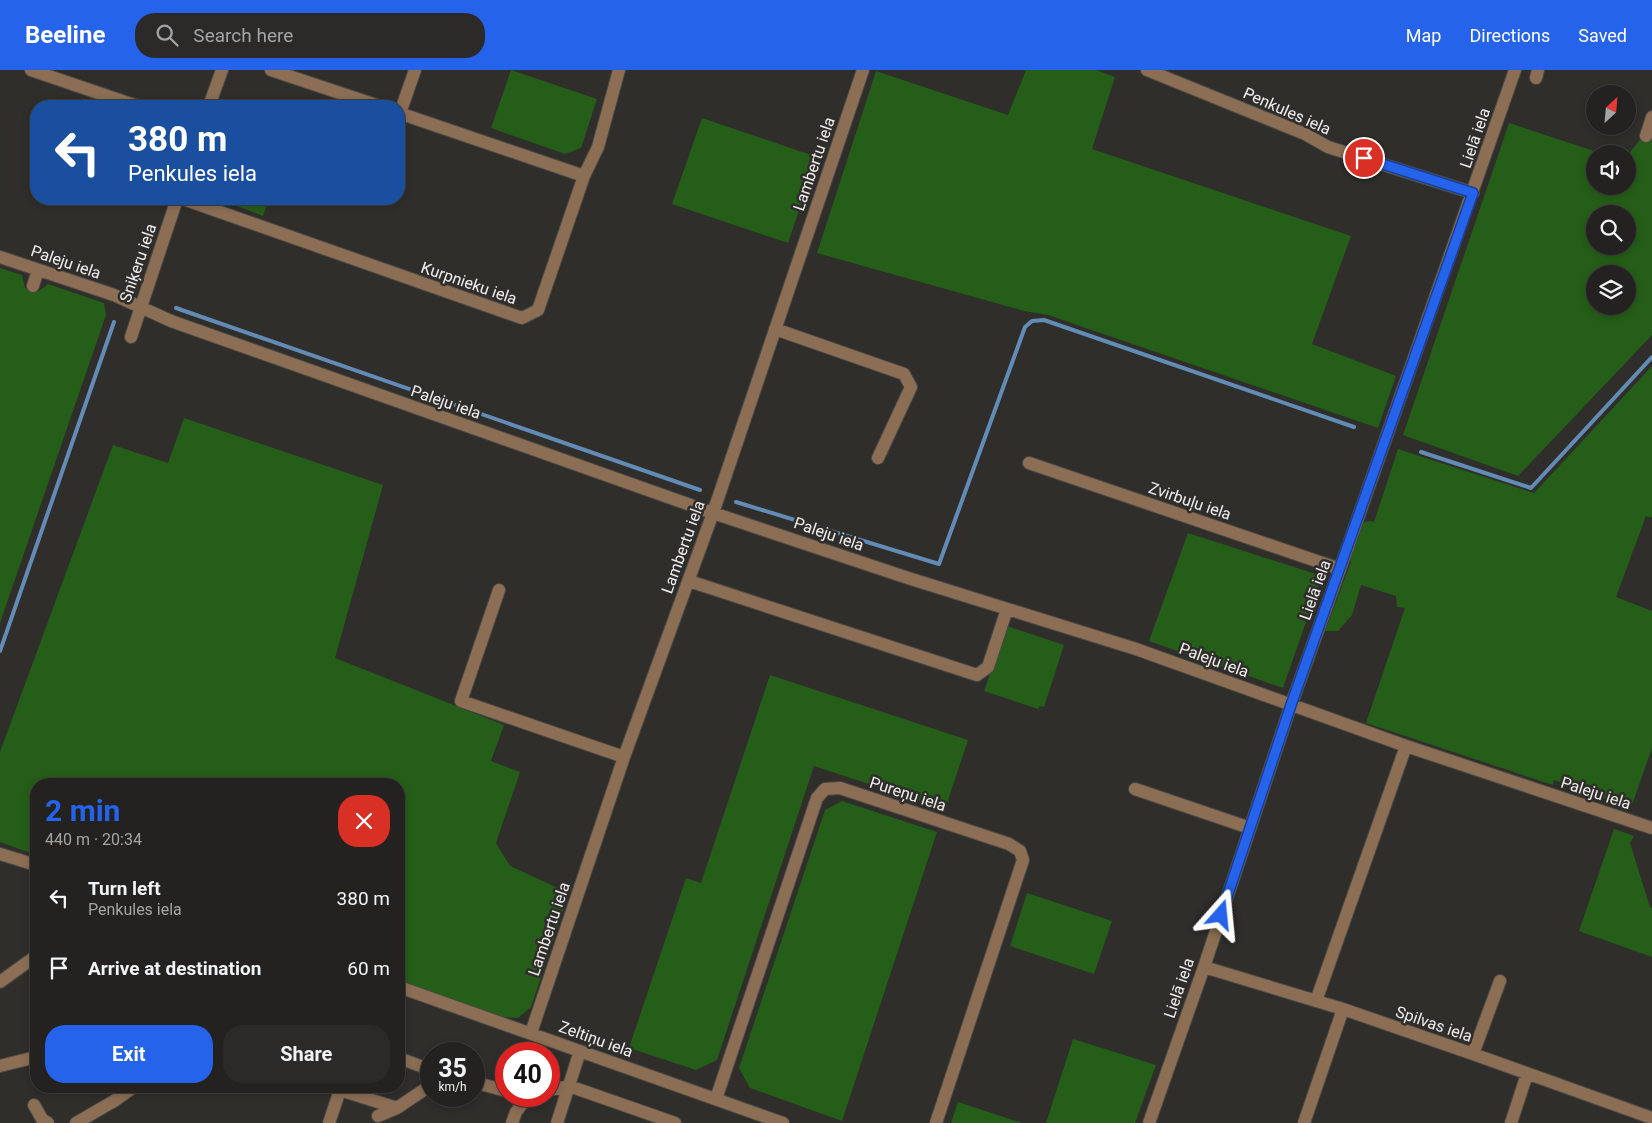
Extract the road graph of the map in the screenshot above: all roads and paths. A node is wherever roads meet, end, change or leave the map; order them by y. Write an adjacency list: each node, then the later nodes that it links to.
1 (31, 70): 9 (street)
2 (222, 70): 10 (street)
3 (271, 70): 11 (street)
4 (415, 70): 12 (street)
5 (619, 70): 16 (street, Kurpnieku iela)
6 (863, 70): 24 (street, Lambertu iela)
7 (1147, 70): 17 (street, Penkules iela)
8 (1515, 70): 17 (street, Lielā iela)
9 (119, 100)
10 (211, 100)
11 (361, 100)
12 (404, 100)
13 (405, 115): 16 (street)
14 (1652, 117): 15 (street)
15 (1646, 136)
16 (584, 176): 19 (street, Kurpnieku iela)
17 (1473, 193): 29 (street, Lielā iela)
18 (175, 205): 23 (street, Sniķeru iela)
19 (200, 205)
20 (0, 257): 21 (street, Paleju iela)
21 (38, 270): 22 (street); 23 (street, Paleju iela)
22 (33, 286)
23 (141, 308): 25 (street, Sniķeru iela); 28 (street, Paleju iela)
24 (775, 329): 26 (street); 28 (street, Lambertu iela)
25 (131, 337)
26 (878, 458)
27 (1029, 464): 29 (street, Zvirbuļu iela)
28 (713, 513): 30 (street, Lambertu iela); 32 (street, Paleju iela)
29 (1340, 569): 33 (street, Lielā iela)
30 (689, 581): 32 (street); 35 (street, Lambertu iela)
31 (499, 590): 35 (street)
32 (1006, 609): 33 (street, Paleju iela)
33 (1291, 705): 34 (street, Paleju iela); 37 (street, Lielā iela)
34 (1406, 746): 38 (street, Paleju iela); 46 (street)
35 (624, 757): 48 (street, Lambertu iela)
36 (1135, 789): 37 (street)
37 (1250, 828): 42 (street, Lielā iela)
38 (1652, 828)
39 (0, 854): 40 (street)
40 (30, 863)
41 (30, 960): 44 (street)
42 (1204, 967): 46 (street, Spilvas iela); 76 (street, Lielā iela)
43 (1500, 981): 50 (street)
44 (0, 982)
45 (405, 989): 48 (street, Zeltiņu iela)
46 (1316, 1001): 47 (street, Spilvas iela)
47 (1343, 1010): 50 (street, Spilvas iela); 77 (street)
48 (531, 1033): 49 (street, Zeltiņu iela)
49 (580, 1051): 56 (street); 62 (street, Zeltiņu iela)
50 (1473, 1054): 55 (street, Spilvas iela)
51 (30, 1058): 53 (street)
52 (405, 1060): 54 (street)
53 (0, 1066)
54 (420, 1066)
55 (1527, 1074): 67 (street, Spilvas iela); 78 (street)
56 (569, 1086): 57 (street); 72 (street); 73 (street)
57 (560, 1088)
58 (420, 1092): 65 (street)
59 (125, 1093): 69 (street)
60 (338, 1093): 70 (street)
61 (354, 1093): 65 (street)
62 (716, 1099): 74 (street, Zeltiņu iela); 75 (street, Pureņu iela)
63 (34, 1105): 68 (street)
64 (520, 1107): 71 (street)
65 (397, 1108): 66 (street)
66 (378, 1116)
67 (1652, 1118)
68 (48, 1123)
69 (76, 1123)
70 (329, 1123)
71 (512, 1123)
72 (557, 1123)
73 (675, 1123)
74 (783, 1123)
75 (936, 1123)
76 (1149, 1123)
77 (1304, 1123)
78 (1511, 1123)

